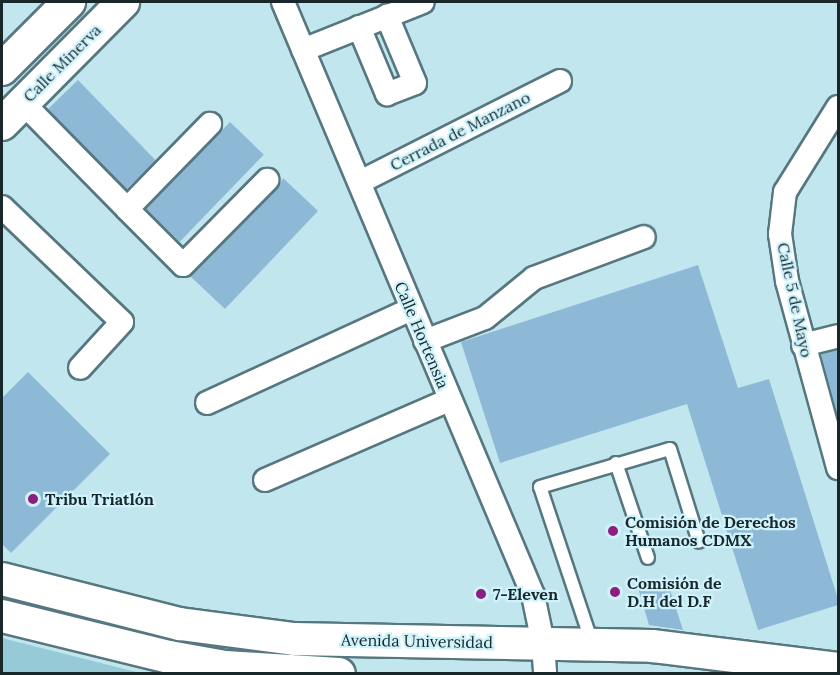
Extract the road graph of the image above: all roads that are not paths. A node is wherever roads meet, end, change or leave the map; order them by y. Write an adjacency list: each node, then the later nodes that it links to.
1 (69, 2): 8 (main road)
2 (123, 2): 11 (main road, Calle Minerva)
3 (283, 2): 7 (street, Calle Hortensia)
4 (423, 2): 5 (street)
5 (387, 16): 6 (street); 6 (street)
6 (359, 27): 7 (street)
7 (303, 50): 14 (street, Calle Hortensia)
8 (2, 69)
9 (560, 81): 14 (street, Cerrada de Manzano)
10 (838, 107): 21 (street, Calle 5 de Mayo)
11 (12, 114): 16 (street)
12 (210, 124): 16 (street)
13 (267, 180): 16 (street)
14 (360, 182): 18 (street, Calle Hortensia)
15 (2, 207): 22 (street)
16 (127, 209)
17 (644, 237): 20 (street)
18 (411, 309): 20 (street, Calle Hortensia); 24 (street)
19 (838, 336): 21 (street)
20 (425, 341): 23 (street, Calle Hortensia)
21 (803, 345): 26 (street, Calle 5 de Mayo)
22 (80, 368)
23 (449, 400): 27 (street); 32 (street, Calle Hortensia)
24 (207, 403)
25 (616, 463): 28 (lane); 29 (lane); 33 (lane)
26 (838, 468)
27 (265, 480)
28 (699, 542)
29 (648, 558)
30 (2, 579): 32 (main road, Avenida Universidad)
31 (2, 616): 35 (main road, Avenida Universidad)
32 (543, 642): 33 (main road, Avenida Universidad); 36 (street, Calle Hortensia)
33 (592, 645): 34 (main road, Avenida Universidad)
34 (838, 669)
35 (339, 674)
36 (545, 674)

